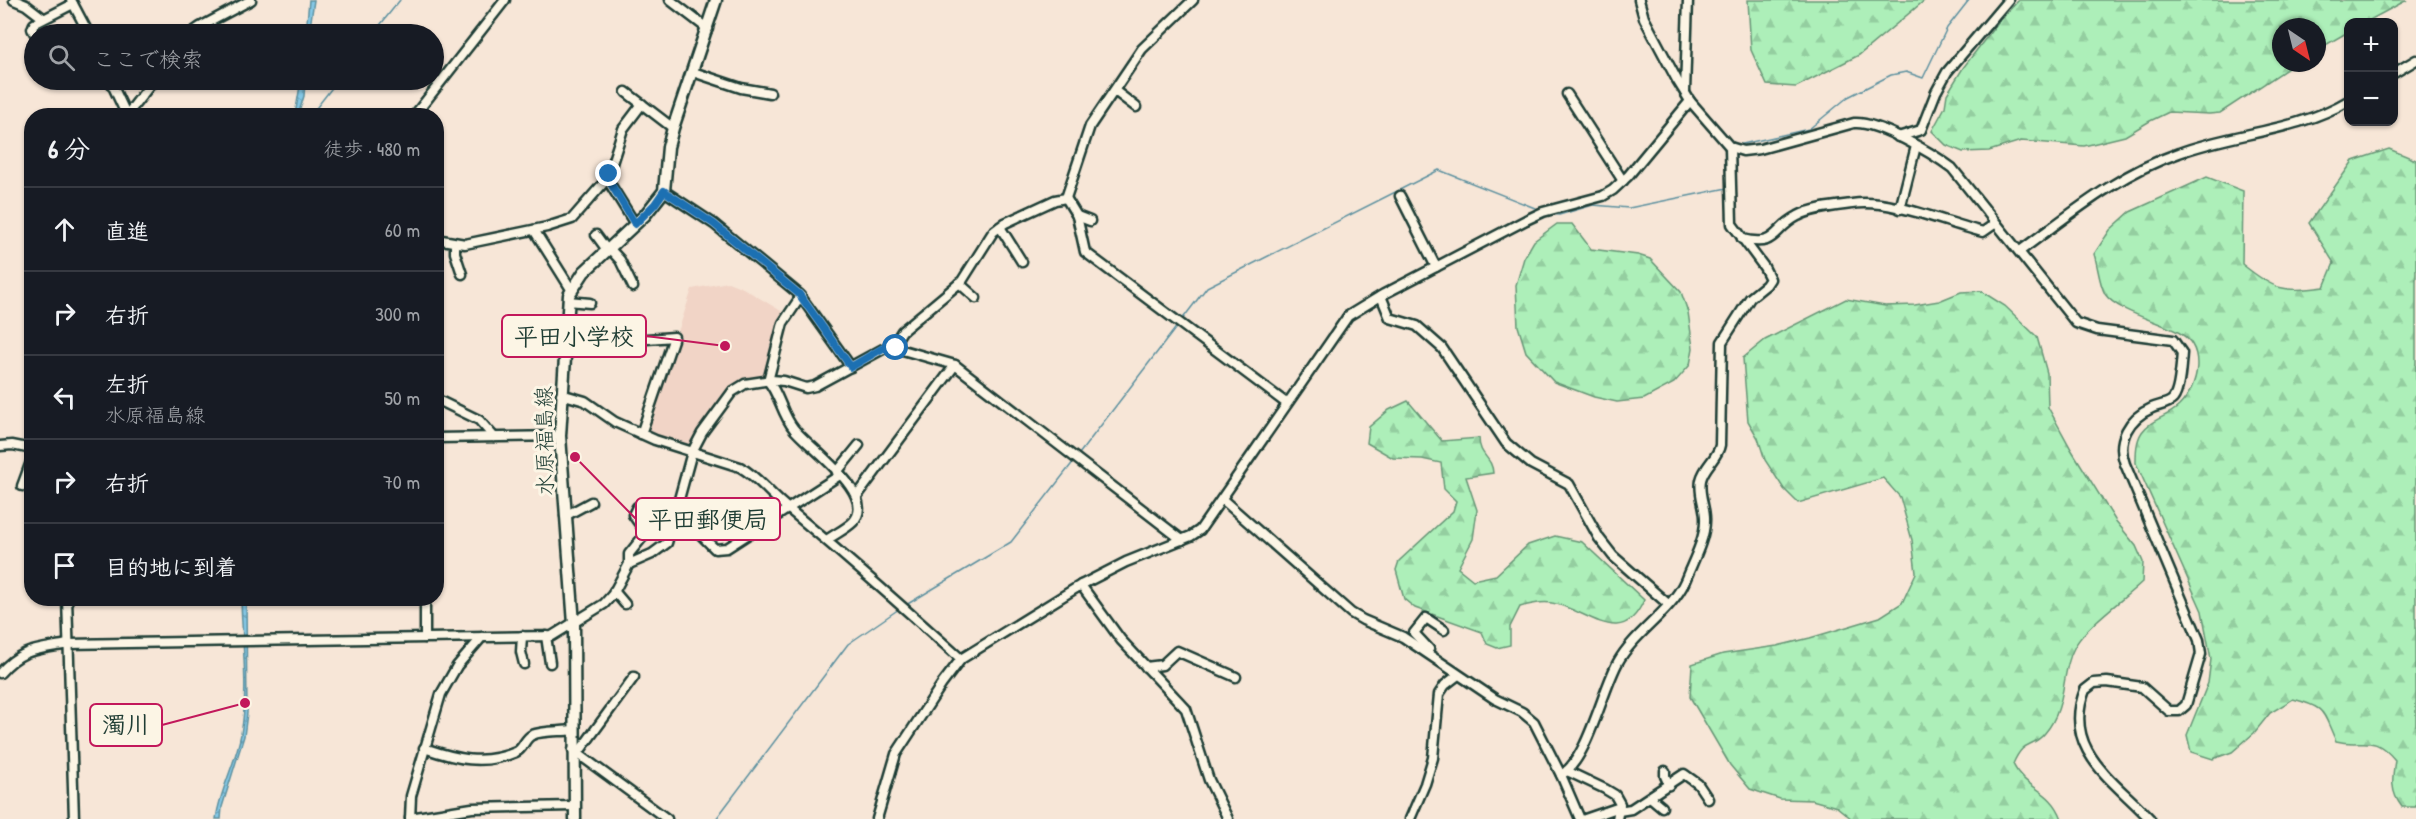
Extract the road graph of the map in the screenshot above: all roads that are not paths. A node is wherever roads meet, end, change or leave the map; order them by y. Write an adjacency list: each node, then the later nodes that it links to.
1 (14, 0): 11 (street)
2 (251, 0): 14 (street)
3 (505, 0): 19 (street)
4 (670, 0): 15 (street)
5 (716, 0): 15 (main road)
6 (1193, 0): 23 (street)
7 (1639, 0): 25 (street)
8 (1688, 0): 25 (street)
9 (2008, 0): 36 (street)
10 (72, 2): 11 (street); 13 (street)
11 (43, 18): 12 (street)
12 (36, 24)
13 (84, 24)
14 (206, 24)
15 (708, 29): 18 (main road)
16 (2416, 60): 17 (street)
17 (2398, 70)
18 (693, 72): 26 (street); 35 (main road)
19 (444, 78)
20 (115, 90): 32 (street)
21 (146, 90): 33 (street)
22 (434, 90): 34 (street)
23 (1115, 91): 31 (street); 43 (street)
24 (626, 92): 30 (street)
25 (1685, 92): 28 (street)
26 (770, 93)
27 (1568, 94): 40 (street)
28 (1690, 101): 38 (street); 40 (street)
29 (2344, 103): 57 (street)
30 (642, 104): 35 (street); 39 (street)
31 (1136, 107)
32 (123, 108)
33 (132, 108)
34 (420, 108)
35 (673, 128): 41 (main road)
36 (1898, 137): 37 (street); 38 (street)
37 (1916, 146): 44 (street); 47 (street)
38 (1730, 147): 52 (street)
39 (608, 179): 48 (street); 50 (street)
40 (1623, 181): 59 (street)
41 (664, 191): 48 (main road, 水原福島線); 64 (street)
42 (1400, 196): 59 (street)
43 (1066, 198): 45 (street); 49 (street)
44 (1900, 209): 47 (street); 52 (street)
45 (1077, 216): 46 (street); 78 (street)
46 (1089, 221)
47 (1996, 223): 57 (street)
48 (635, 224): 56 (main road, 水原福島線)
49 (1000, 227): 58 (street); 61 (street)
50 (534, 230): 54 (street); 63 (street)
51 (596, 235): 56 (street)
52 (1742, 239): 103 (street)
53 (444, 241): 54 (street)
54 (451, 243): 55 (street); 60 (street)
55 (444, 245)
56 (608, 249): 62 (street); 63 (main road, 水原福島線)
57 (2020, 250): 142 (street)
58 (1022, 262)
59 (1436, 267): 65 (street)
60 (462, 274)
61 (959, 283): 66 (street); 72 (street)
62 (633, 287)
63 (571, 289): 67 (main road, 水原福島線)
64 (801, 296): 74 (street); 75 (street)
65 (1381, 296): 78 (street); 103 (street)
66 (976, 298)
67 (568, 301): 68 (street); 69 (main road, 水原福島線)
68 (590, 303)
69 (566, 322): 70 (street); 71 (main road, 水原福島線)
70 (589, 322)
71 (565, 345): 76 (main road, 水原福島線); 79 (street)
72 (892, 347): 73 (street); 74 (street)
73 (955, 365): 90 (street); 98 (street)
74 (851, 367): 75 (street)
75 (768, 381): 86 (street); 87 (street)
76 (561, 394): 79 (street); 80 (main road, 水原福島線)
77 (444, 403): 81 (street)
78 (1286, 403): 91 (street)
79 (641, 434): 86 (street)
80 (560, 436): 81 (street); 95 (main road, 水原福島線)
81 (494, 437): 82 (street)
82 (444, 438)
83 (859, 445): 87 (street)
84 (0, 446): 85 (street)
85 (24, 447)
86 (692, 452): 94 (street); 96 (street)
87 (838, 474): 90 (street); 94 (street)
88 (24, 481): 89 (street)
89 (22, 486)
90 (857, 496): 97 (street)
91 (1222, 499): 98 (street); 113 (street)
92 (591, 502): 95 (street)
93 (638, 507): 99 (street)
94 (788, 509): 96 (street); 97 (street)
95 (565, 516): 106 (main road, 水原福島線)
96 (675, 518): 99 (street)
97 (827, 540): 114 (street)
98 (1182, 540): 100 (street)
99 (629, 564): 101 (street)
100 (1081, 585): 114 (street); 117 (street)
101 (614, 591): 102 (street); 106 (street)
102 (625, 604)
103 (1668, 604): 126 (street)
104 (67, 606): 112 (street)
105 (425, 606): 111 (street)
106 (574, 624): 109 (street); 122 (main road, 水原福島線)
107 (1444, 630): 113 (street)
108 (522, 636): 109 (street); 110 (street); 116 (street)
109 (546, 636): 115 (street)
110 (482, 637): 111 (street); 123 (street)
111 (425, 638): 112 (street)
112 (68, 644): 118 (street); 133 (street)
113 (1431, 655): 119 (street)
114 (961, 659): 137 (street)
115 (550, 663)
116 (524, 664)
117 (1146, 668): 121 (street); 138 (street)
118 (0, 673)
119 (1458, 675): 126 (street); 139 (street)
120 (634, 677): 124 (street)
121 (1236, 677)
122 (574, 730): 123 (street); 124 (main road, 水原福島線)
123 (424, 748): 134 (street)
124 (576, 751): 130 (main road, 水原福島線); 136 (street)
125 (1665, 771): 127 (street)
126 (1564, 773): 132 (street); 140 (street)
127 (1669, 784): 128 (street); 129 (street)
128 (1650, 797): 131 (street); 132 (street)
129 (1708, 799)
130 (574, 806): 134 (street); 135 (main road, 水原福島線)
131 (1662, 807)
132 (1619, 812): 141 (street)
133 (74, 819)
134 (410, 819)
135 (575, 819)
136 (667, 819)
137 (877, 819)
138 (1228, 819)
139 (1410, 819)
140 (1580, 819)
141 (1585, 819)
142 (2150, 819)

